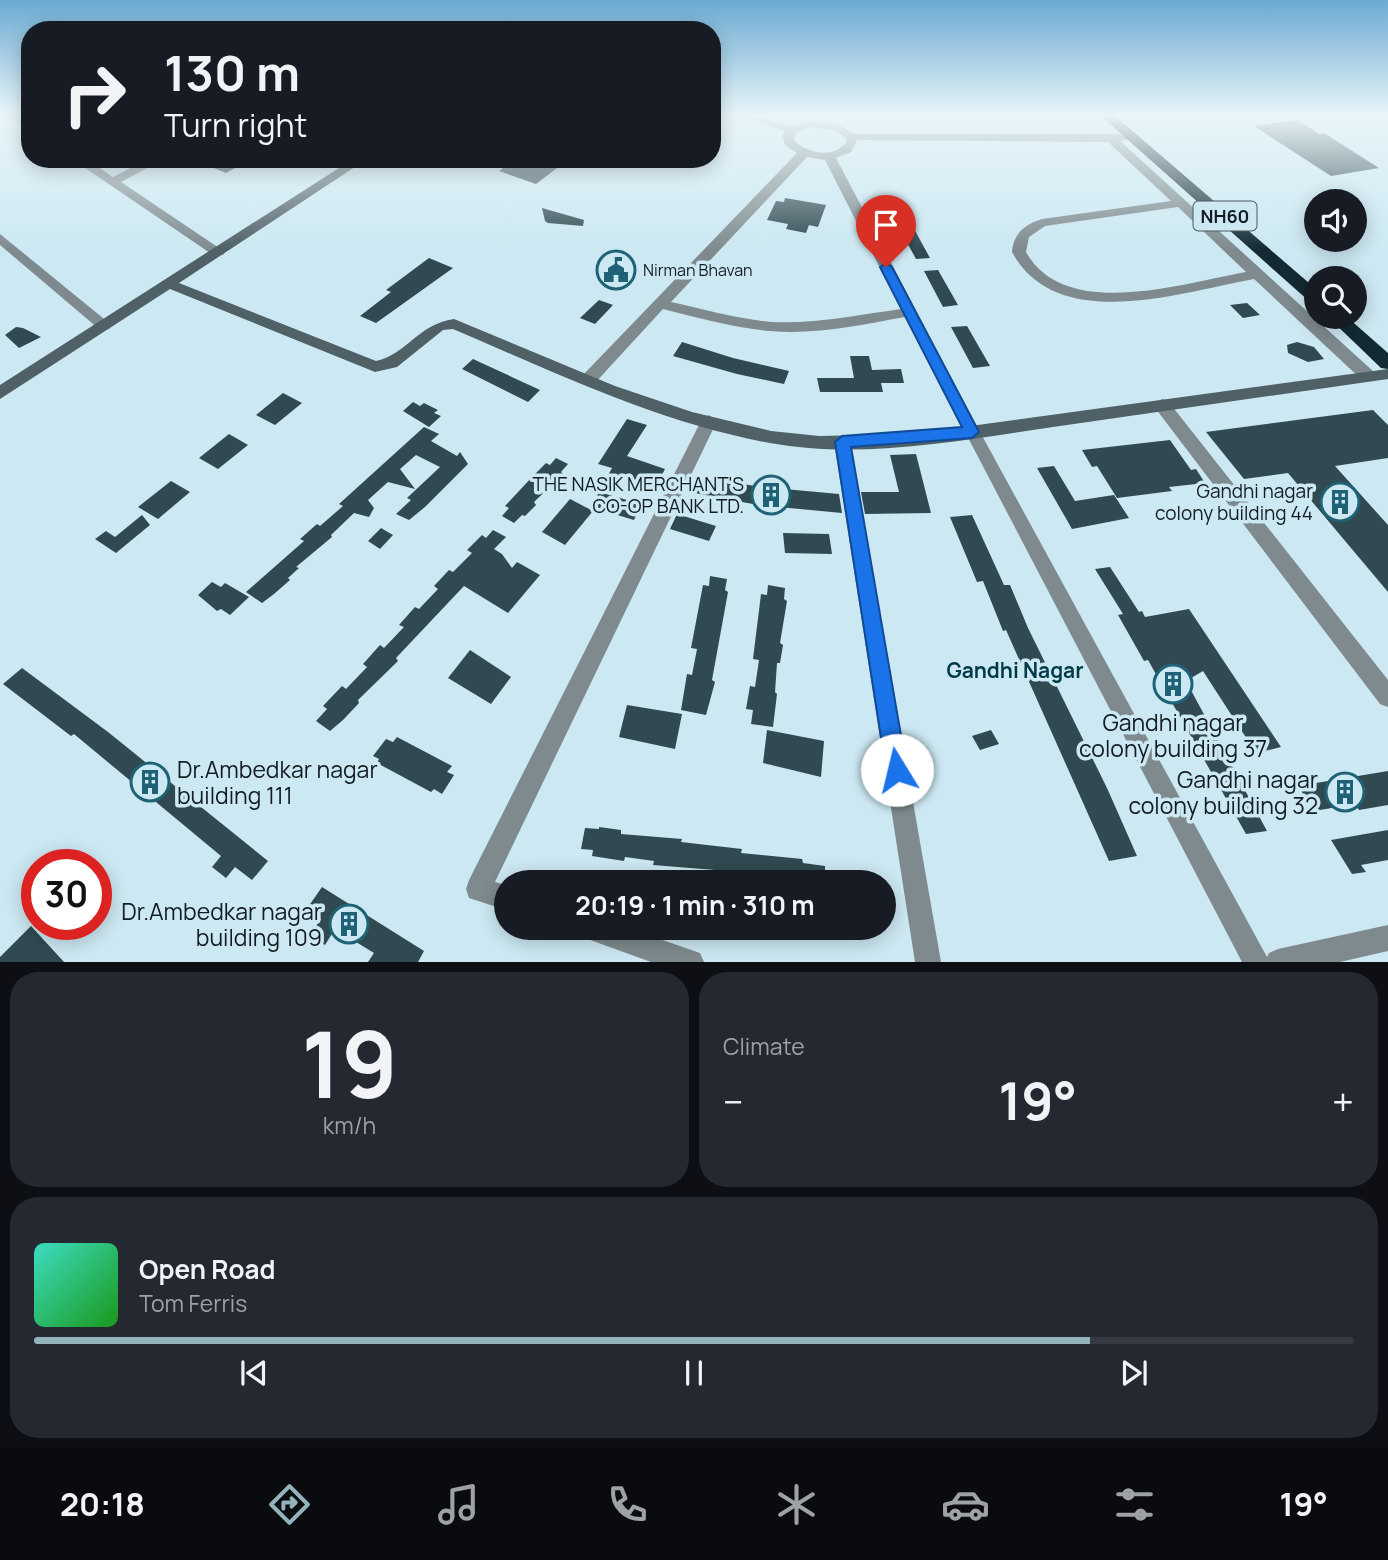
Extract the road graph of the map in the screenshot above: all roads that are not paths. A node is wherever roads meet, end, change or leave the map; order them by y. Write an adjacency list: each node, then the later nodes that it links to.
1 (797, 160): 17 (street)
2 (831, 160): 18 (street)
3 (1134, 160): 10 (street)
4 (1160, 160): 16 (highway, NH60)
5 (1172, 160): 13 (highway, NH60)
6 (91, 168): 9 (street)
7 (140, 168): 9 (street)
8 (347, 168): 12 (street)
9 (111, 182): 12 (street)
10 (1181, 203): 14 (street); 14 (street)
11 (0, 238): 19 (street)
12 (218, 252): 15 (street)
13 (1304, 273)
14 (1257, 274): 25 (street)
15 (169, 284): 19 (street); 26 (street)
16 (1304, 287)
17 (660, 304): 18 (street); 26 (street)
18 (909, 312): 30 (street)
19 (104, 326): 27 (street)
20 (1350, 329): 23 (highway)
21 (1367, 329): 22 (highway)
22 (1388, 348)
23 (1388, 363)
24 (1388, 373): 25 (street)
25 (1368, 376): 28 (street)
26 (588, 380): 29 (street)
27 (0, 393)
28 (1162, 405): 30 (street); 32 (street)
29 (709, 421): 31 (street); 33 (street)
30 (972, 432): 31 (street); 38 (street)
31 (842, 442): 37 (street)
32 (1388, 697)
33 (494, 894)
34 (1388, 938): 39 (street)
35 (627, 940): 36 (street)
36 (691, 961)
37 (928, 961)
38 (1256, 961)
39 (1278, 961)

